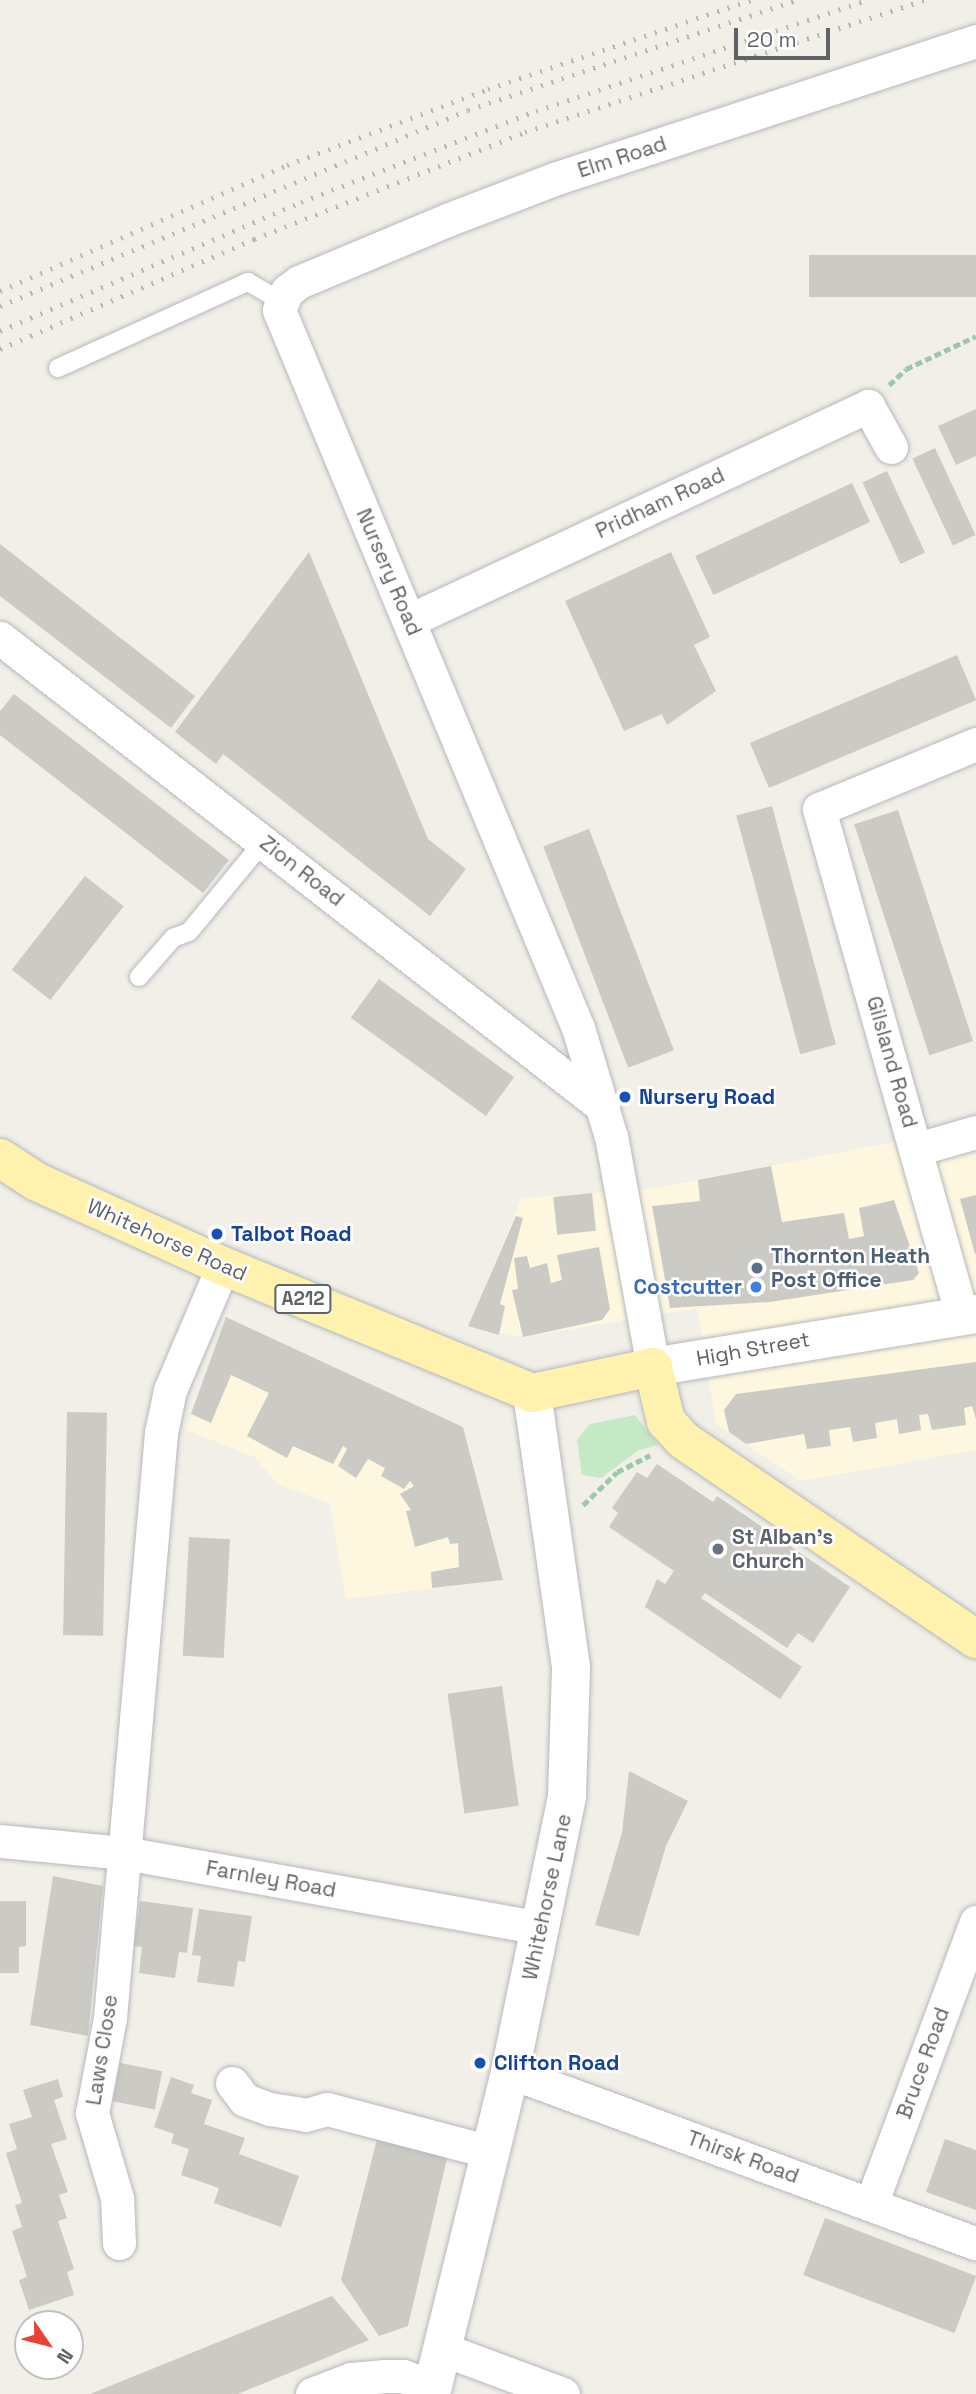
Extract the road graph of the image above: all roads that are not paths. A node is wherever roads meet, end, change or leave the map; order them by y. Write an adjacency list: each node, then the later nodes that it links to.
1 (976, 41): 2 (street, Elm Road)
2 (281, 301): 3 (lane); 5 (street, Nursery Road)
3 (58, 368)
4 (891, 447): 5 (street, Pridham Road)
5 (410, 620): 11 (street, Nursery Road)
6 (0, 638): 7 (street, Zion Road)
7 (13, 660): 9 (street, Zion Road)
8 (976, 744): 13 (street, Gilsland Road)
9 (264, 841): 10 (lane); 11 (street, Zion Road)
10 (139, 977)
11 (603, 1107): 17 (street, Nursery Road)
12 (976, 1132): 13 (street)
13 (917, 1149): 16 (street, Gilsland Road)
14 (0, 1158): 15 (main road, Whitehorse Road / A212)
15 (223, 1265): 18 (main road, Whitehorse Road / A212); 21 (street)
16 (969, 1315): 17 (main road, High Street)
17 (653, 1367): 18 (main road, High Street); 19 (main road)
18 (532, 1393): 23 (main road, Whitehorse Lane)
19 (976, 1639)
20 (0, 1841): 21 (street, Farnley Road)
21 (124, 1853): 23 (street, Farnley Road); 28 (street, Laws Close)
22 (976, 1922): 27 (street, Bruce Road)
23 (541, 1928): 24 (main road, Whitehorse Lane)
24 (510, 2073): 26 (main road, Whitehorse Lane); 27 (street, Thirsk Road)
25 (232, 2083): 26 (street)
26 (491, 2151): 30 (main road, Whitehorse Lane)
27 (871, 2204): 29 (street, Thirsk Road)
28 (119, 2243)
29 (976, 2244)
30 (442, 2349): 31 (main road, Whitehorse Lane); 33 (street)
31 (432, 2391): 32 (street)
32 (312, 2394)
33 (563, 2394)

